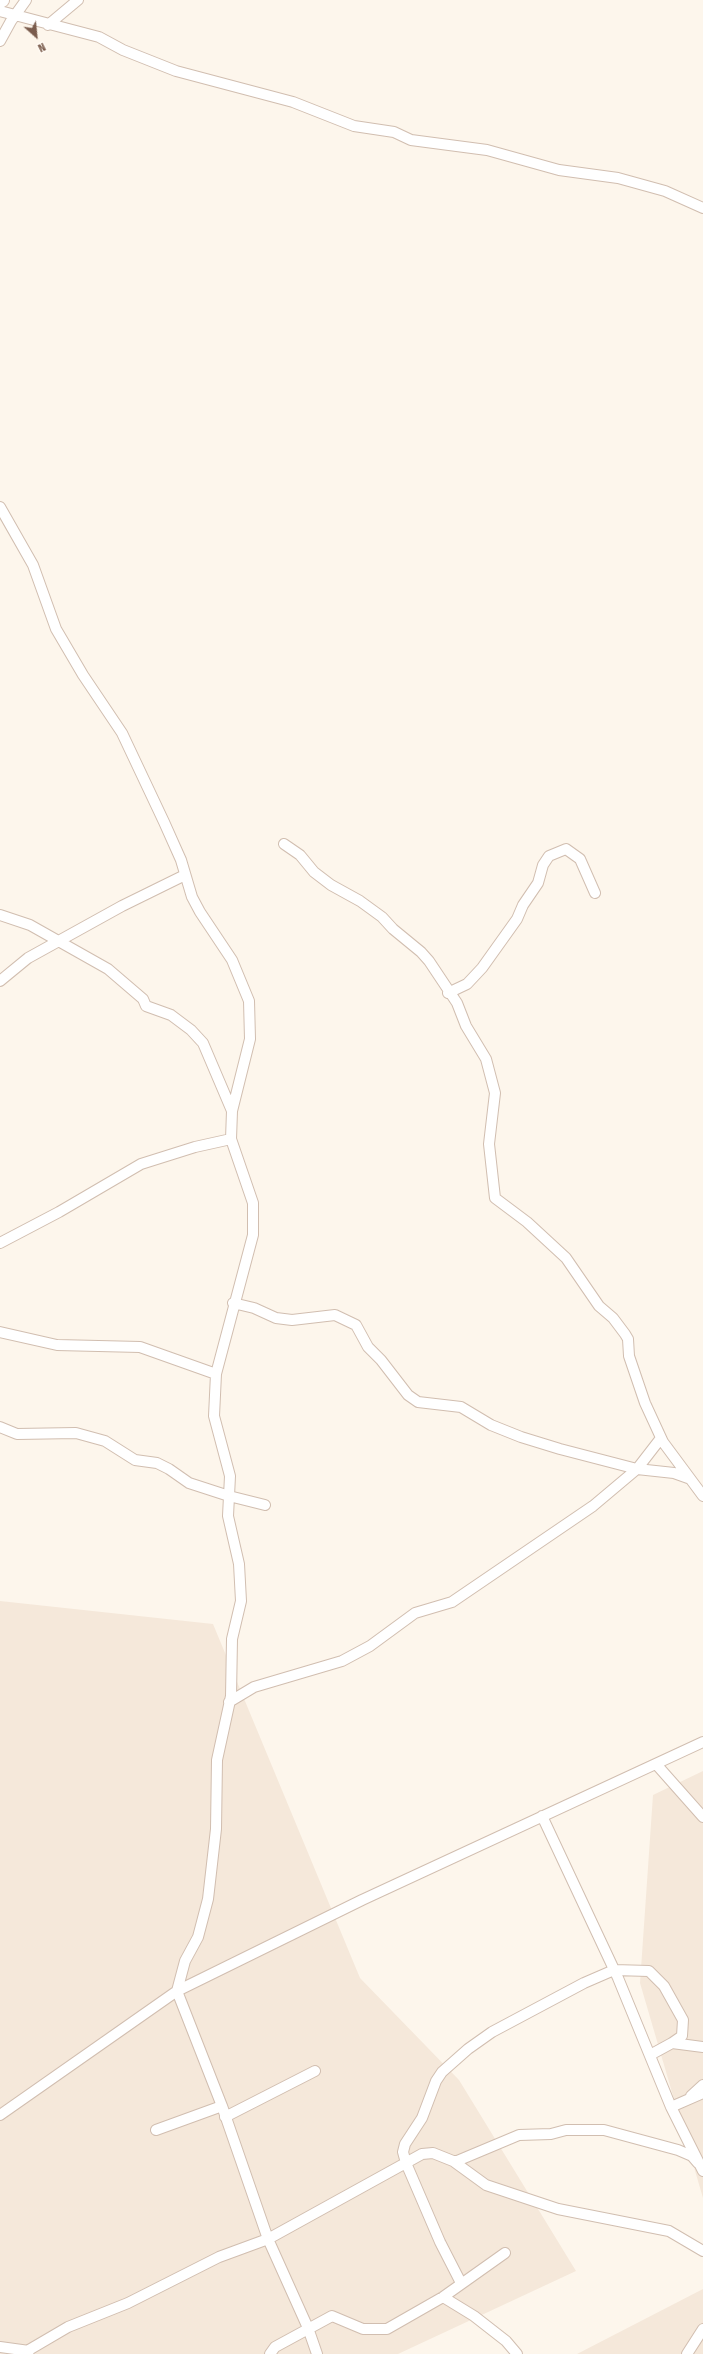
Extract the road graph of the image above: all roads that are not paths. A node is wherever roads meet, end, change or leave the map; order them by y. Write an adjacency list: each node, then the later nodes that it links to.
1 (26, 0): 4 (street)
2 (78, 0): 5 (street)
3 (0, 11): 4 (street)
4 (16, 14): 5 (street); 6 (street)
5 (48, 25): 7 (street)
6 (0, 42)
7 (703, 208)
8 (0, 507): 10 (street)
9 (284, 844): 16 (street)
10 (185, 875): 13 (street); 18 (street)
11 (595, 893): 15 (street)
12 (0, 915): 13 (street)
13 (60, 942): 14 (street); 18 (street)
14 (0, 981)
15 (461, 988): 16 (street); 17 (street)
16 (448, 992): 17 (street)
17 (457, 1003): 25 (street)
18 (232, 1111): 19 (street)
19 (231, 1139): 20 (street); 21 (street)
20 (0, 1243)
21 (233, 1303): 23 (street); 26 (street)
22 (0, 1332): 23 (street)
23 (216, 1374): 28 (street)
24 (0, 1427): 28 (street)
25 (661, 1438): 26 (street); 27 (street)
26 (637, 1469): 27 (street); 31 (street)
27 (688, 1478): 29 (street)
28 (229, 1496): 30 (street); 31 (street)
29 (703, 1496)
30 (265, 1506)
31 (230, 1702): 37 (street)
32 (703, 1742): 33 (street)
33 (656, 1764): 34 (street); 35 (street)
34 (542, 1816): 36 (street); 37 (street)
35 (703, 1817)
36 (614, 1970): 38 (street); 40 (street); 51 (street)
37 (177, 1991): 45 (street); 47 (street)
38 (672, 2043): 39 (street); 40 (street)
39 (703, 2047)
40 (650, 2055): 46 (street)
41 (315, 2071): 48 (street)
42 (703, 2085): 44 (street)
43 (703, 2093): 44 (street)
44 (688, 2099): 46 (street)
45 (222, 2106): 48 (street); 49 (street)
46 (671, 2107): 52 (street)
47 (0, 2115)
48 (225, 2117): 53 (street)
49 (156, 2130)
50 (453, 2161): 51 (street); 52 (street); 54 (street)
51 (406, 2163): 53 (street); 56 (street)
52 (701, 2167)
53 (268, 2239): 58 (street); 61 (street)
54 (703, 2250)
55 (505, 2253): 56 (street)
56 (461, 2283): 57 (street)
57 (443, 2297): 58 (street); 64 (street)
58 (308, 2328): 62 (street); 63 (street)
59 (703, 2329): 65 (street)
60 (0, 2346): 61 (street)
61 (29, 2353)
62 (270, 2354)
63 (317, 2354)
64 (517, 2354)
65 (687, 2354)

